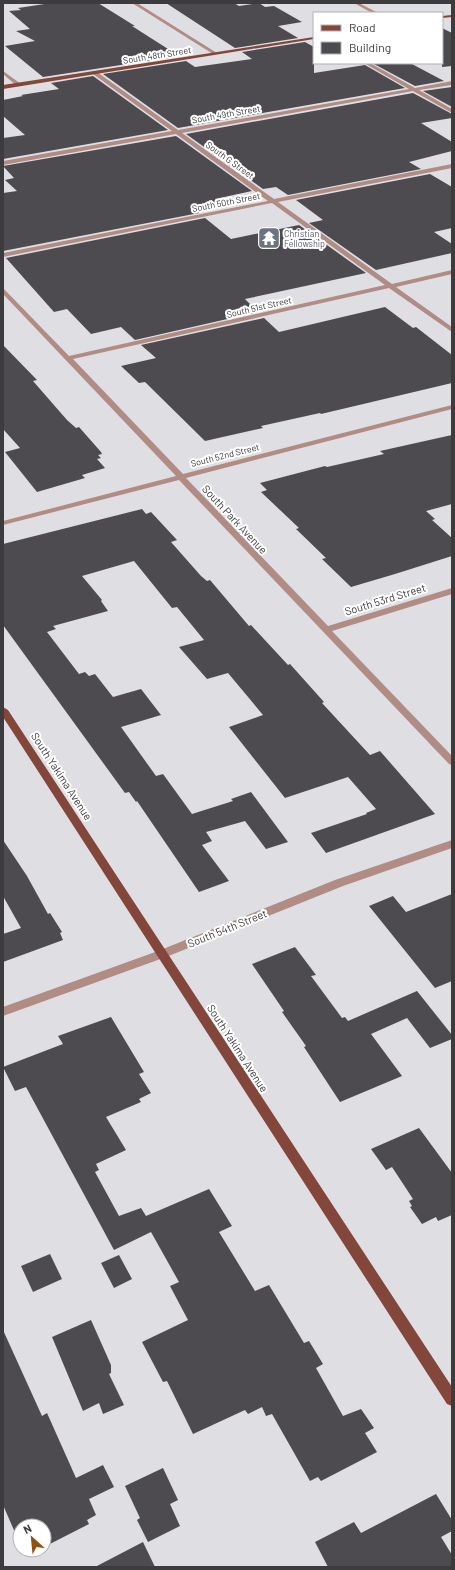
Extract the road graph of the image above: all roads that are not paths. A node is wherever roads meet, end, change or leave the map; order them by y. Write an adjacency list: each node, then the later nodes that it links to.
1 (134, 3): 5 (street)
2 (356, 3): 3 (street)
3 (374, 12)
4 (313, 38): 5 (main road, South 48th Street)
5 (215, 53): 8 (main road, South 48th Street)
6 (368, 64): 12 (street)
7 (3, 72): 10 (street)
8 (95, 73): 10 (main road, South 48th Street); 14 (street, South G Street)
9 (452, 83): 12 (street, South 49th Street)
10 (19, 85): 11 (main road, South 48th Street)
11 (3, 87)
12 (414, 90): 13 (street); 14 (street, South 49th Street)
13 (452, 111)
14 (176, 132): 15 (street, South 49th Street); 17 (street, South G Street)
15 (3, 163)
16 (452, 166): 17 (street, South 50th Street)
17 (273, 201): 18 (street, South 50th Street); 20 (street, South G Street)
18 (3, 255)
19 (452, 272): 20 (street, South 51st Street)
20 (392, 286): 22 (street, South G Street); 23 (street, South 51st Street)
21 (3, 290): 23 (street, South Park Avenue)
22 (452, 330)
23 (69, 358): 25 (street, South Park Avenue)
24 (452, 407): 25 (street, South 52nd Street)
25 (180, 476): 26 (street, South 52nd Street); 28 (street, South Park Avenue)
26 (3, 523)
27 (452, 591): 28 (street, South 53rd Street)
28 (326, 630): 30 (street, South Park Avenue)
29 (3, 710): 32 (main road, South Yakima Avenue)
30 (452, 762)
31 (452, 844): 32 (street, South 54th Street)
32 (162, 954): 33 (street, South 54th Street); 34 (main road, South Yakima Avenue)
33 (3, 1012)
34 (452, 1399)

